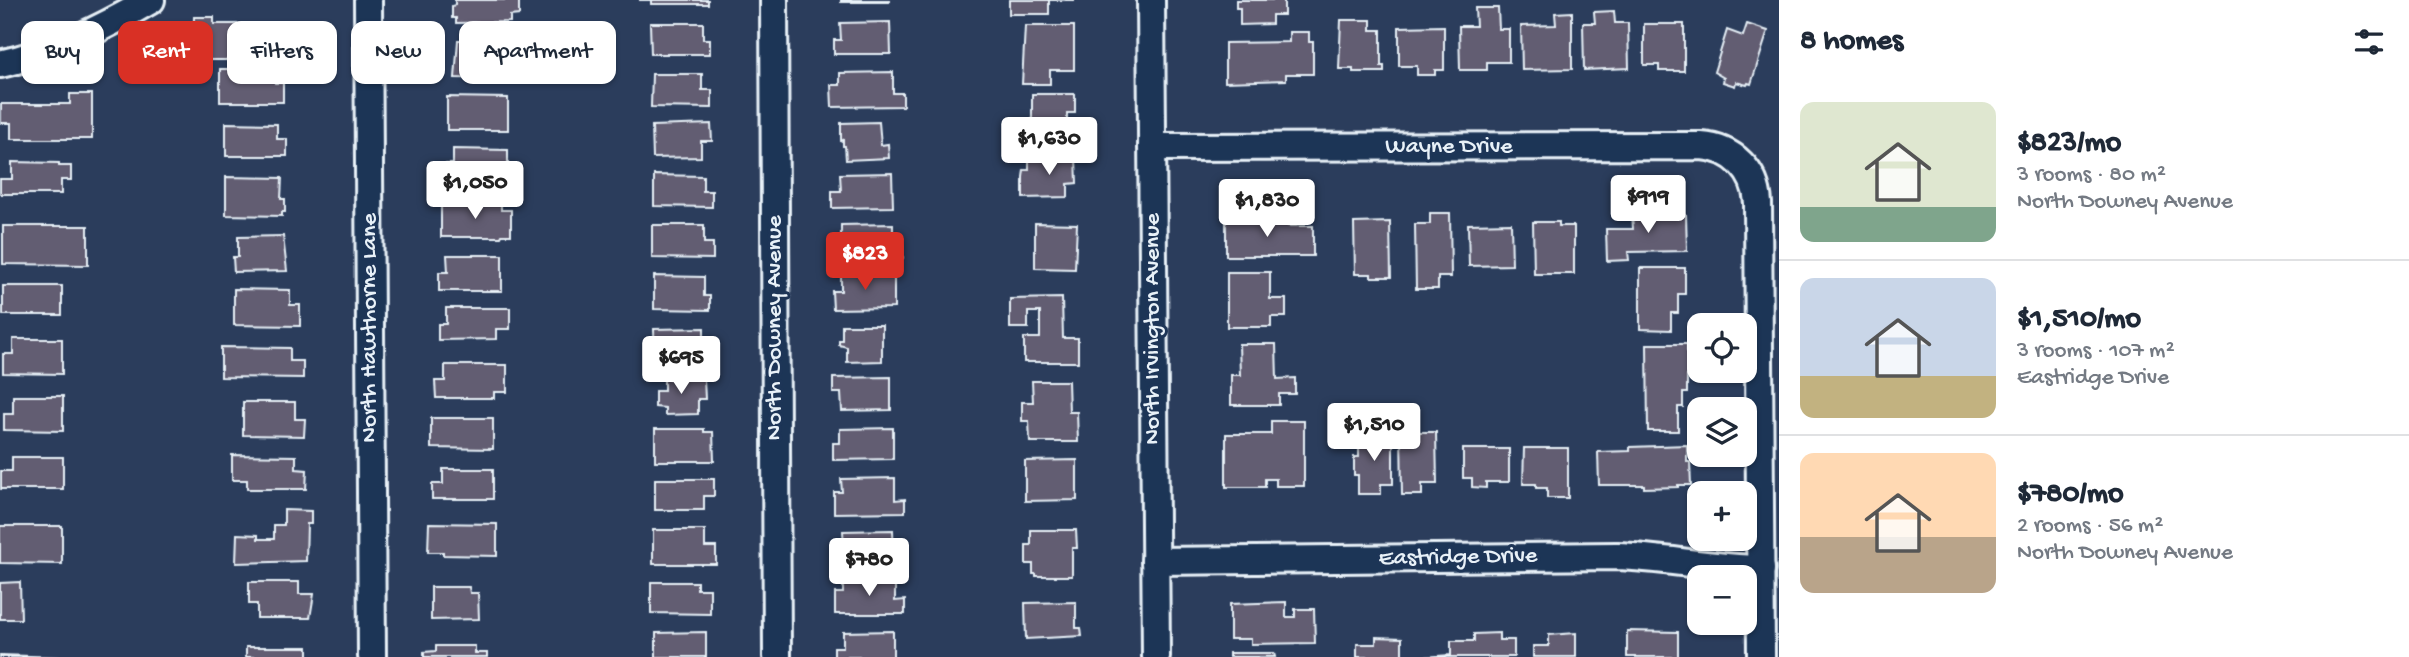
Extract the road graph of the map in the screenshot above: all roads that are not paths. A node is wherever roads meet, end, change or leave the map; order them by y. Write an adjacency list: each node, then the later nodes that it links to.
1 (151, 0): 5 (street)
2 (368, 0): 9 (street, North Hawthorne Lane)
3 (774, 0): 10 (street, North Downey Avenue)
4 (1151, 0): 6 (street, North Irvington Avenue)
5 (0, 64)
6 (1152, 147): 7 (street, North Irvington Avenue); 8 (street, Wayne Drive)
7 (1155, 561): 8 (street, Eastridge Drive); 11 (street, North Irvington Avenue)
8 (1760, 569): 12 (street)
9 (372, 657)
10 (777, 657)
11 (1156, 657)
12 (1761, 657)

